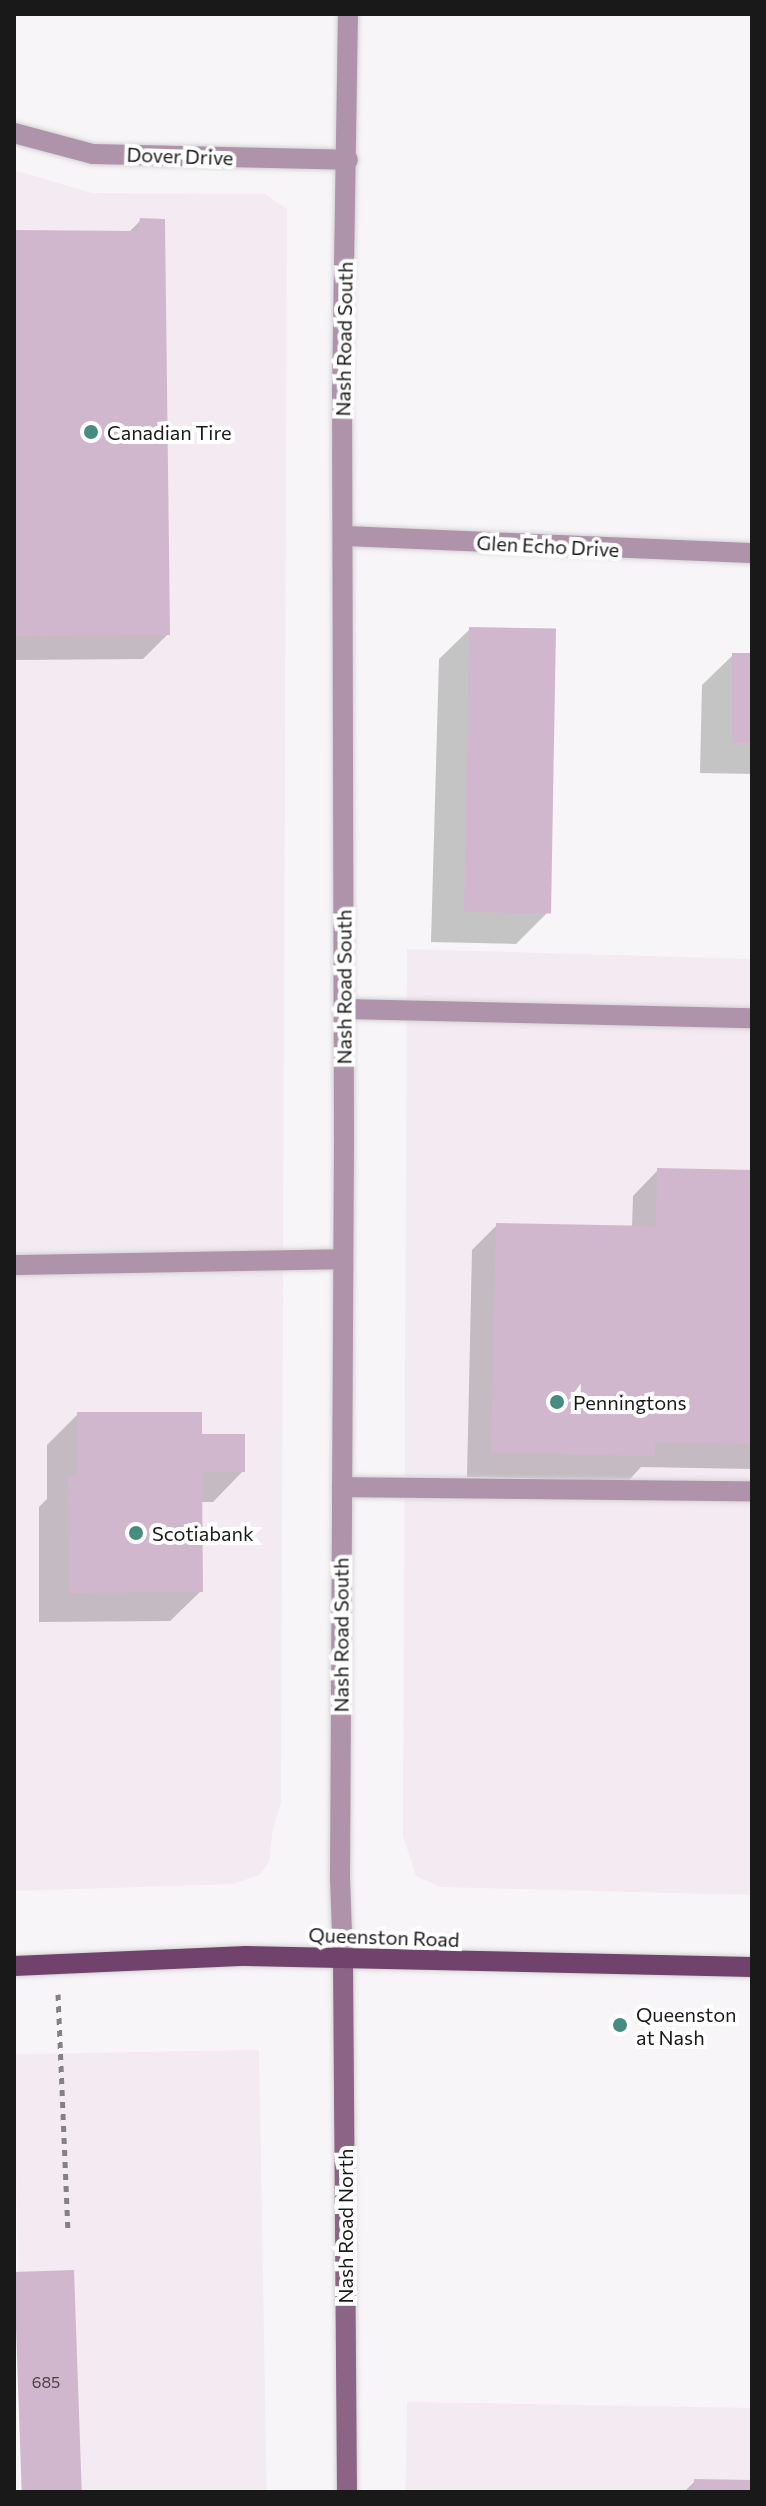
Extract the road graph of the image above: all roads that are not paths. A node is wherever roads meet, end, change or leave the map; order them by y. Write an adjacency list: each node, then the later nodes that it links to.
1 (348, 14): 3 (street, Nash Road South)
2 (14, 133): 3 (street, Dover Drive)
3 (348, 160): 4 (street, Nash Road South)
4 (344, 536): 5 (street, Glen Echo Drive); 6 (street, Nash Road South)
5 (752, 553)
6 (344, 1009): 7 (street); 8 (street, Nash Road South)
7 (752, 1018)
8 (343, 1259): 9 (street); 10 (street, Nash Road South)
9 (14, 1265)
10 (342, 1487): 11 (street); 12 (street, Nash Road South)
11 (752, 1491)
12 (343, 1960): 13 (main road, Queenston Road); 14 (main road, Queenston Road); 15 (main road, Nash Road North)
13 (14, 1966)
14 (752, 1967)
15 (347, 2492)

